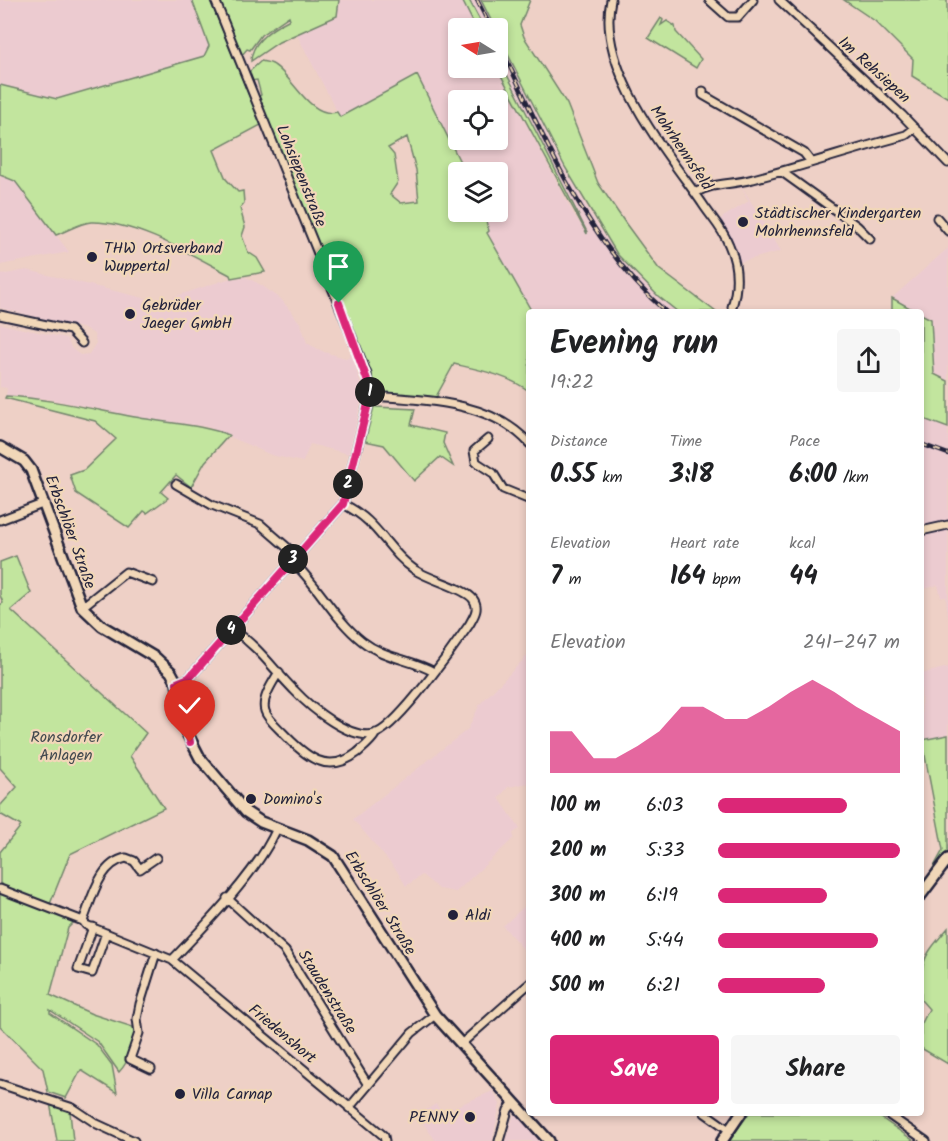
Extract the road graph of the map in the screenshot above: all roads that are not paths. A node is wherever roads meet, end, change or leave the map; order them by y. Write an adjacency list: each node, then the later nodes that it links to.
1 (215, 0): 18 (street, Lohsiepenstraße)
2 (611, 0): 11 (street, Mohrhennsfeld)
3 (709, 0): 4 (street)
4 (753, 0)
5 (779, 0): 7 (street, Im Rehsiepen)
6 (703, 91): 8 (street)
7 (915, 128): 8 (street); 9 (street, Im Rehsiepen)
8 (811, 162): 10 (street)
9 (948, 163)
10 (782, 172): 11 (street); 14 (street)
11 (695, 192): 15 (street, Mohrhennsfeld)
12 (937, 218): 13 (street)
13 (948, 231)
14 (870, 239)
15 (732, 307)
16 (0, 315): 17 (street)
17 (82, 343)
18 (370, 396): 20 (street); 25 (street, Lohsiepenstraße)
19 (488, 439): 23 (street)
20 (526, 441)
21 (0, 447): 24 (street, Erbschlöer Straße)
22 (176, 484): 29 (street)
23 (526, 498)
24 (45, 503): 26 (street); 31 (street, Erbschlöer Straße)
25 (343, 504): 29 (street, Lohsiepenstraße); 34 (street)
26 (0, 520)
27 (948, 525): 28 (street)
28 (924, 530)
29 (294, 558): 32 (street, Lohsiepenstraße); 34 (street)
30 (153, 582): 31 (street, Erbschlöer Straße)
31 (82, 607): 35 (street, Erbschlöer Straße)
32 (232, 629): 33 (street); 35 (street, Lohsiepenstraße)
33 (279, 672): 36 (street); 36 (street)
34 (434, 672): 36 (street)
35 (177, 683): 37 (street, Erbschlöer Straße)
36 (376, 733)
37 (277, 828): 42 (street); 49 (street, Erbschlöer Straße)
38 (156, 858): 43 (street)
39 (948, 859): 41 (street)
40 (0, 889): 43 (street, Friedenshort)
41 (924, 891)
42 (227, 898): 47 (street); 53 (street, Staudenstraße)
43 (83, 921): 44 (street, Friedenshort)
44 (93, 927): 45 (street, Friedenshort); 45 (street)
45 (106, 933): 46 (street, Friedenshort)
46 (156, 953): 47 (street, Friedenshort); 51 (street)
47 (172, 960): 55 (street, Friedenshort)
48 (526, 986): 50 (street)
49 (435, 1015): 50 (street, Erbschlöer Straße); 53 (street)
50 (461, 1044): 54 (street, Erbschlöer Straße)
51 (151, 1069)
52 (0, 1084): 62 (street)
53 (368, 1085): 55 (street)
54 (514, 1102): 56 (street, Erbschlöer Straße); 64 (street)
55 (350, 1108): 63 (street, Friedenshort)
56 (526, 1115)
57 (527, 1116): 65 (street, Erbschlöer Straße)
58 (709, 1116): 61 (street)
59 (739, 1116): 61 (street)
60 (890, 1116): 67 (street)
61 (729, 1130): 66 (street)
62 (134, 1141)
63 (385, 1141)
64 (500, 1141)
65 (549, 1141)
66 (722, 1141)
67 (926, 1141)

